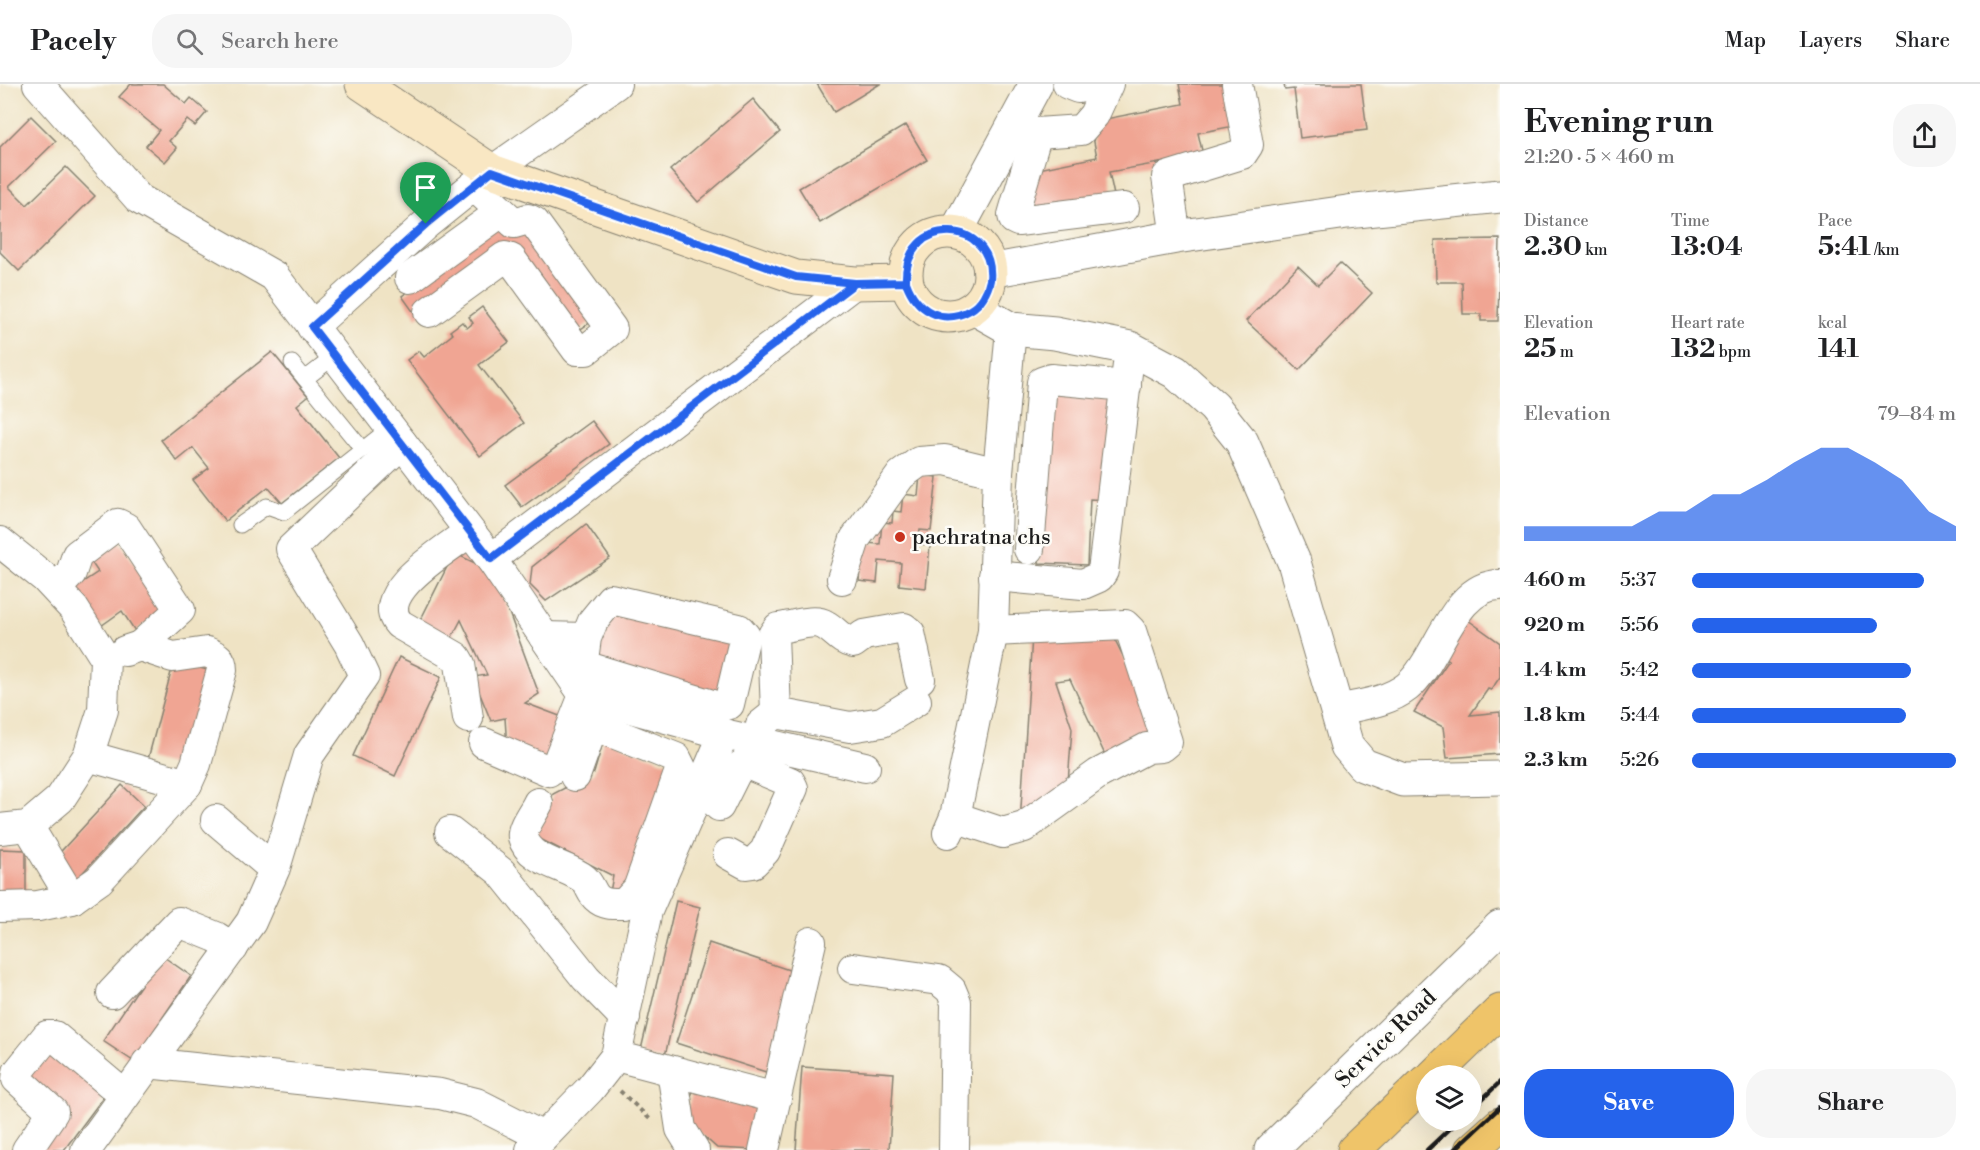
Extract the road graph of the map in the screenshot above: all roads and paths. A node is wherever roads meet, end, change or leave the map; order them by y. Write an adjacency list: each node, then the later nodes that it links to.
1 (38, 84): 22 (street)
2 (362, 84): 10 (main road)
3 (616, 84): 10 (street)
4 (1036, 84): 9 (street)
5 (1068, 84): 6 (street)
6 (1101, 84)
7 (1108, 84): 9 (street)
8 (1238, 84): 14 (street)
9 (1024, 130): 13 (street); 15 (street)
10 (483, 178): 12 (street); 19 (main road); 22 (street)
11 (1500, 196): 14 (street)
12 (501, 212): 17 (street); 21 (street)
13 (956, 232): 16 (main road); 18 (main road)
14 (1176, 237): 15 (street)
15 (1126, 246): 16 (street)
16 (990, 271): 20 (main road)
17 (410, 278)
18 (906, 282): 19 (main road); 20 (main road)
19 (855, 283): 36 (street)
20 (974, 308): 23 (street)
21 (429, 312)
22 (312, 327): 25 (street)
23 (1011, 329): 24 (street); 31 (street)
24 (1130, 348): 28 (street); 48 (street)
25 (334, 356): 27 (lane); 29 (street)
26 (292, 363): 27 (lane)
27 (305, 379): 30 (lane)
28 (1126, 386): 35 (street); 37 (street)
29 (396, 435): 30 (lane); 33 (street); 66 (street)
30 (363, 450): 32 (lane)
31 (998, 473): 37 (street); 38 (street)
32 (240, 525)
33 (470, 532): 36 (street); 50 (street)
34 (0, 543): 40 (street)
35 (1029, 549)
36 (491, 559): 42 (street)
37 (994, 576): 41 (street)
38 (842, 579)
39 (1500, 585): 48 (street)
40 (56, 590): 44 (street); 45 (street)
41 (993, 631): 41 (street)
42 (538, 633): 43 (street); 46 (street); 47 (street)
43 (586, 638): 43 (street)
44 (140, 646): 45 (street); 59 (street)
45 (105, 658): 55 (street)
46 (556, 671)
47 (593, 707): 52 (street); 53 (street); 56 (street); 61 (street)
48 (1336, 710): 58 (street)
49 (776, 713): 51 (street); 51 (street); 52 (street)
50 (468, 718)
51 (861, 725): 54 (street)
52 (734, 736): 54 (street); 60 (street)
53 (484, 743)
54 (789, 748): 57 (street)
55 (88, 756): 59 (street); 63 (street)
56 (575, 776)
57 (780, 778): 60 (street); 65 (street)
58 (1500, 778)
59 (187, 784): 67 (street)
60 (711, 798): 75 (street)
61 (538, 803)
62 (216, 820): 66 (street)
63 (14, 828): 67 (street)
64 (450, 832): 75 (street)
65 (729, 854)
66 (272, 866): 70 (street)
67 (72, 899): 68 (street)
68 (0, 908)
69 (1500, 927): 90 (street, Service Road)
70 (225, 942): 73 (street); 77 (street)
71 (811, 942): 82 (street)
72 (853, 968): 89 (street)
73 (112, 993)
74 (1500, 1011): 78 (highway)
75 (624, 1018): 76 (street)
76 (616, 1056): 79 (street); 84 (street)
77 (147, 1063): 81 (street); 84 (street)
78 (1444, 1065)
79 (672, 1071): 82 (street); 87 (street)
80 (1416, 1091): 91 (highway)
81 (124, 1095): 85 (street); 86 (street)
82 (776, 1098): 88 (street)
83 (1500, 1124): 92 (highway)
84 (537, 1144)
85 (27, 1150)
86 (86, 1150)
87 (694, 1150)
88 (764, 1150)
89 (954, 1150)
90 (1271, 1150)
91 (1354, 1150)
92 (1472, 1150)

